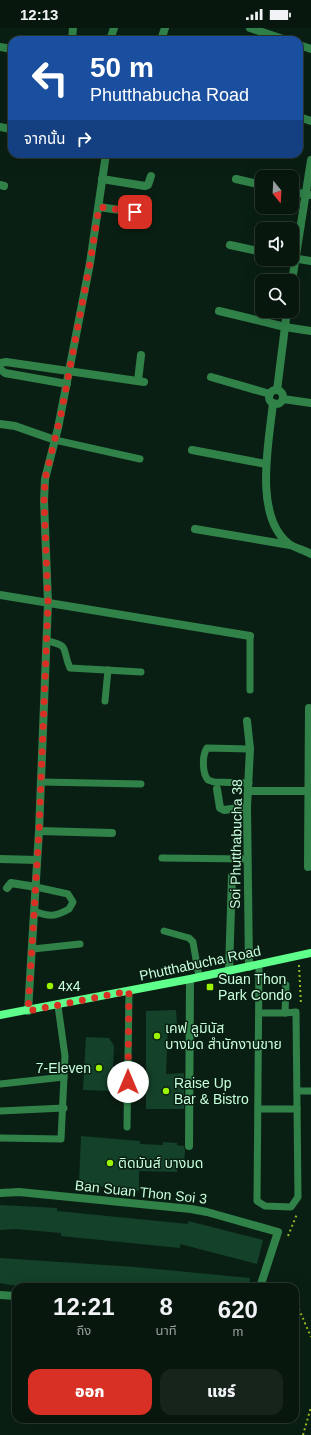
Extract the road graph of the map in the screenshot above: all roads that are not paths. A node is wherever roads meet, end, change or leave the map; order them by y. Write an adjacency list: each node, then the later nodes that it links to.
1 (250, 28): 2 (street)
2 (274, 36)
3 (105, 158): 6 (street)
4 (311, 160): 9 (street)
5 (151, 176): 6 (street)
6 (102, 179): 10 (street)
7 (236, 179): 8 (street)
8 (255, 183)
9 (308, 195): 12 (street)
10 (99, 207): 11 (street); 24 (street)
11 (147, 214)
12 (299, 233)
13 (230, 245): 14 (street)
14 (255, 250)
15 (299, 260): 16 (street)
16 (311, 261)
17 (219, 311): 19 (street)
18 (286, 318): 19 (street)
19 (285, 327): 20 (street); 27 (street)
20 (311, 331)
21 (141, 355): 24 (street)
22 (0, 363): 24 (street)
23 (0, 369): 26 (street)
24 (69, 371): 26 (street)
25 (211, 377): 27 (street)
26 (67, 384): 32 (street)
27 (273, 392): 28 (street); 29 (street)
28 (283, 399): 29 (street); 30 (street)
29 (273, 403): 35 (street)
30 (311, 403)
31 (0, 424): 32 (street)
32 (55, 440): 34 (lane); 40 (street)
33 (192, 450): 35 (street)
34 (140, 459)
35 (266, 464): 37 (street)
36 (195, 529): 37 (street)
37 (290, 545): 38 (street)
38 (311, 554)
39 (0, 596): 40 (street)
40 (48, 603): 41 (street); 42 (street)
41 (250, 636): 45 (lane)
42 (47, 641): 43 (lane); 50 (street)
43 (108, 670): 44 (lane); 46 (lane)
44 (141, 672)
45 (250, 690)
46 (105, 701)
47 (309, 708): 54 (street)
48 (247, 721): 49 (street, Soi Phutthabucha 38)
49 (250, 749): 52 (street, Soi Phutthabucha 38); 52 (lane)
50 (41, 782): 51 (lane); 56 (street)
51 (141, 784)
52 (249, 787): 54 (street); 55 (street, Soi Phutthabucha 38)
53 (217, 789): 55 (street)
54 (310, 791): 62 (street)
55 (247, 807): 60 (street, Soi Phutthabucha 38)
56 (39, 831): 57 (street); 61 (street)
57 (112, 833)
58 (162, 858): 60 (lane)
59 (0, 859): 61 (street)
60 (247, 859): 72 (street, Soi Phutthabucha 38)
61 (37, 860): 64 (street)
62 (308, 867)
63 (232, 876): 73 (street)
64 (36, 887): 65 (street); 66 (street); 66 (lane)
65 (7, 888)
66 (34, 912): 69 (street)
67 (164, 931): 74 (lane)
68 (80, 944): 69 (lane)
69 (33, 949): 79 (street)
70 (311, 953): 71 (main road, Phutthabucha Road)
71 (259, 964): 72 (main road, Phutthabucha Road); 80 (lane)
72 (249, 967): 73 (main road, Phutthabucha Road)
73 (230, 970): 74 (main road, Phutthabucha Road)
74 (199, 977): 75 (main road, Phutthabucha Road)
75 (190, 979): 77 (main road, Phutthabucha Road); 93 (street)
76 (286, 985): 81 (lane)
77 (129, 991): 78 (main road, Phutthabucha Road); 91 (lane)
78 (58, 1006): 79 (main road, Phutthabucha Road); 83 (lane)
79 (28, 1011): 82 (main road, Phutthabucha Road)
80 (259, 1013): 81 (lane); 88 (lane)
81 (285, 1013): 85 (lane)
82 (0, 1015)
83 (64, 1077): 84 (lane); 87 (lane)
84 (0, 1084)
85 (297, 1091): 86 (lane); 89 (lane)
86 (311, 1091)
87 (64, 1108): 90 (lane); 92 (lane)
88 (258, 1109): 89 (lane); 89 (lane)
89 (298, 1109)
90 (0, 1111)
91 (127, 1127)
92 (0, 1138)
93 (189, 1146)
94 (0, 1193): 95 (street, Ban Suan Thon Soi 3)
95 (261, 1283)
96 (0, 1295): 97 (street)
97 (12, 1296)

